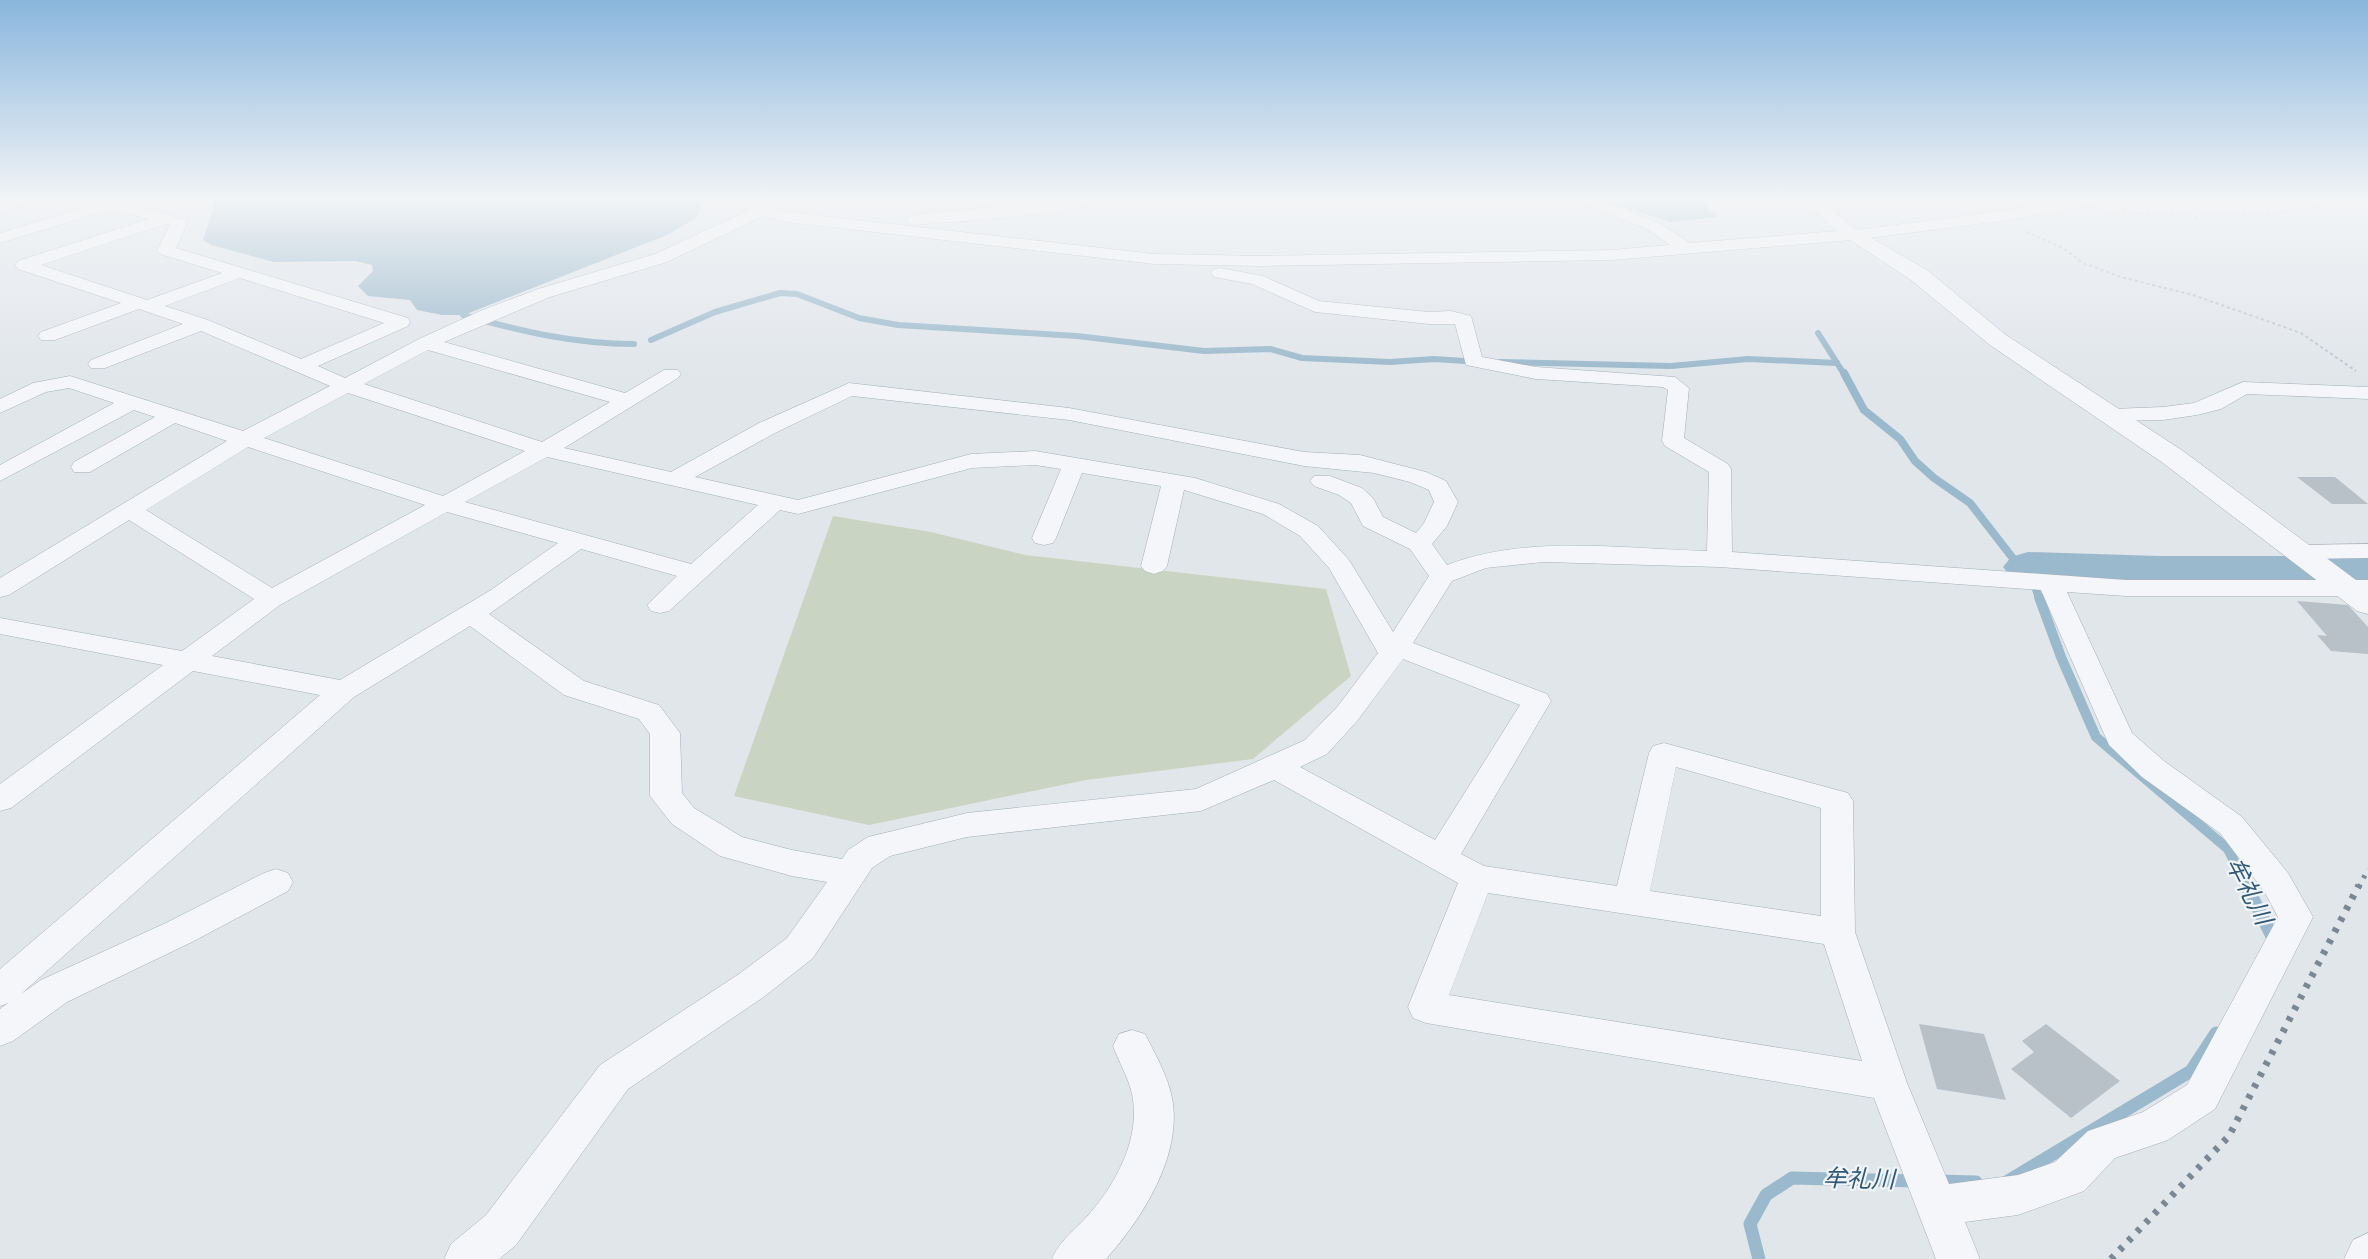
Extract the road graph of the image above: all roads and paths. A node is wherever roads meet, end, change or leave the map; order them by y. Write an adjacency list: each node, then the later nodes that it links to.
1 (35, 259): 9 (street)
2 (43, 259): 9 (street)
3 (195, 259): 11 (street)
4 (658, 259): 15 (street)
5 (1176, 259): 10 (street)
6 (1297, 259): 10 (street)
7 (1892, 259): 25 (street)
8 (2077, 259): 19 (path)
9 (39, 260): 12 (street)
10 (1193, 260): 44 (street)
11 (240, 272): 12 (street); 17 (street)
12 (144, 305): 13 (street); 14 (street)
13 (201, 324): 16 (street); 17 (street)
14 (48, 336)
15 (426, 343): 20 (street); 21 (street)
16 (98, 364)
17 (301, 366): 20 (street)
18 (671, 374): 21 (street)
19 (2365, 385): 25 (street)
20 (348, 386): 26 (street); 28 (street)
21 (627, 400): 28 (street)
22 (132, 402): 23 (street); 24 (street); 32 (street)
23 (0, 407)
24 (174, 415): 26 (street); 31 (street)
25 (2112, 415): 43 (street)
26 (247, 438): 37 (street); 38 (street)
27 (1256, 441): 30 (street)
28 (544, 450): 33 (street); 37 (street)
29 (1074, 465): 35 (street); 36 (street); 39 (street)
30 (1377, 466): 33 (street); 41 (street)
31 (82, 467)
32 (0, 474)
33 (675, 479): 36 (street)
34 (1322, 481): 41 (street)
35 (1173, 482): 45 (street); 55 (street)
36 (776, 502): 46 (street)
37 (444, 504): 40 (street); 51 (street)
38 (129, 510): 49 (street); 51 (street)
39 (1044, 538)
40 (576, 541): 46 (street); 53 (street)
41 (1419, 544): 47 (street)
42 (2368, 551): 43 (street)
43 (2304, 554): 50 (street)
44 (1719, 559): 47 (street); 48 (street)
45 (1154, 566)
46 (696, 573): 52 (street)
47 (1443, 576): 55 (street)
48 (2050, 584): 50 (street); 70 (street)
49 (0, 589)
50 (2361, 593)
51 (271, 599): 56 (street)
52 (660, 605)
53 (471, 614): 57 (street); 61 (street)
54 (0, 626): 56 (street)
55 (1394, 650): 58 (street); 60 (street)
56 (186, 662): 57 (street); 59 (street)
57 (344, 690): 66 (street)
58 (1275, 767): 60 (street); 61 (street)
59 (0, 800)
60 (1442, 857): 62 (street)
61 (851, 873): 72 (street)
62 (1477, 878): 64 (street); 69 (street)
63 (276, 882): 67 (street)
64 (1631, 900): 65 (street); 65 (street)
65 (1838, 932): 69 (street)
66 (0, 991)
67 (0, 1030)
68 (1132, 1046): 73 (street)
69 (1888, 1083): 70 (street)
70 (1930, 1189): 74 (street)
71 (2368, 1255): 75 (street)
72 (466, 1259)
73 (1074, 1259)
74 (1958, 1259)
75 (2366, 1259)

